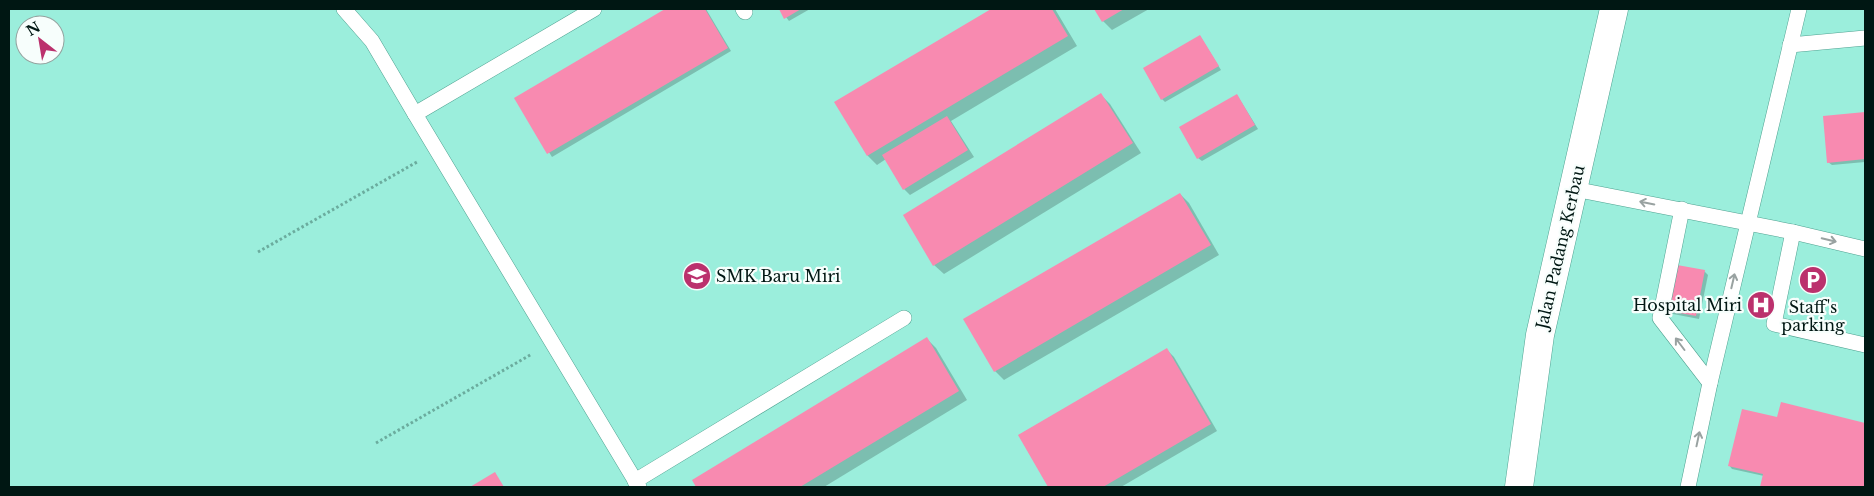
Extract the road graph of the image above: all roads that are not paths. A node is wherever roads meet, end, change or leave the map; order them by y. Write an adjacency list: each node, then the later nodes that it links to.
1 (344, 9): 7 (lane)
2 (594, 9): 7 (lane)
3 (1614, 9): 8 (street, Jalan Padang Kerbau)
4 (1799, 9): 6 (lane)
5 (1865, 38): 6 (lane)
6 (1790, 45): 10 (lane)
7 (415, 114): 16 (lane)
8 (1574, 189): 9 (lane, one-way to 8); 17 (street, Jalan Padang Kerbau)
9 (1682, 209): 10 (lane); 15 (lane, one-way to 9)
10 (1746, 224): 11 (lane); 15 (lane, one-way to 10)
11 (1793, 232): 12 (lane, one-way to 12); 14 (lane)
12 (1865, 249)
13 (904, 318): 16 (lane)
14 (1865, 345)
15 (1710, 383): 18 (lane, one-way to 15)
16 (637, 484)
17 (1519, 487)
18 (1688, 487)

